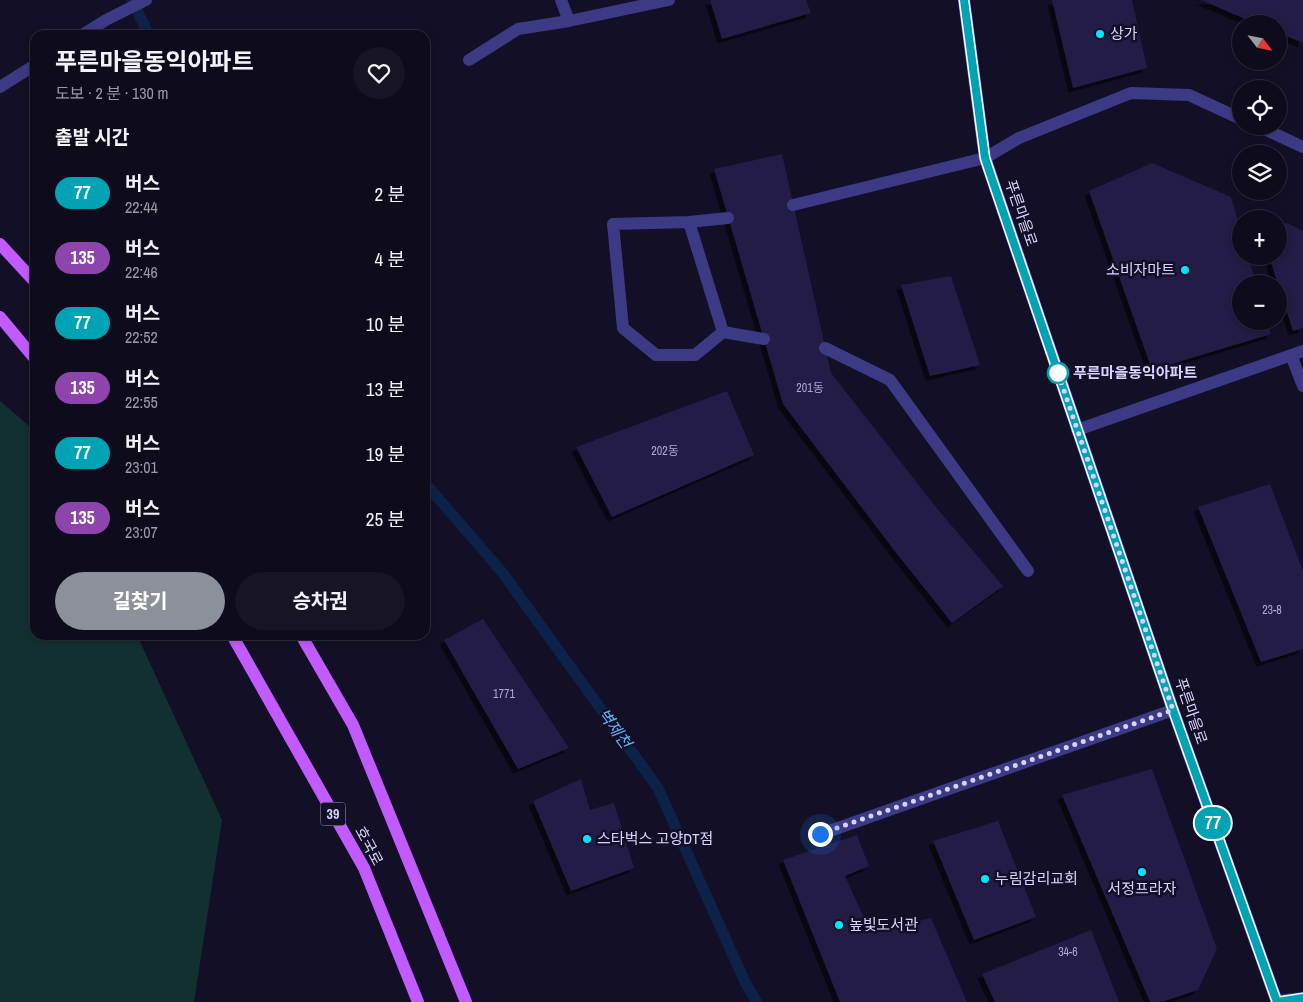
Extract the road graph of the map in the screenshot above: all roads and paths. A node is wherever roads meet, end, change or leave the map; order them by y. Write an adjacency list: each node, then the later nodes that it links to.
1 (146, 0): 6 (street)
2 (561, 0): 5 (street)
3 (669, 0): 5 (street)
4 (964, 0): 13 (street, 푸른마을로)
5 (569, 21): 7 (street)
6 (90, 30)
7 (469, 60)
8 (30, 68): 9 (street)
9 (0, 87)
10 (1232, 115): 13 (street)
11 (1277, 135): 12 (street)
12 (1303, 147)
13 (985, 158): 14 (street); 26 (street, 푸른마을로)
14 (793, 205)
15 (728, 218): 16 (street)
16 (689, 222): 20 (street); 20 (street)
17 (0, 244): 18 (main road)
18 (30, 277)
19 (0, 317): 23 (main road)
20 (723, 332): 21 (street)
21 (764, 339)
22 (825, 348): 27 (street)
23 (30, 353)
24 (1297, 353): 25 (street); 26 (street)
25 (1303, 386)
26 (1077, 430): 30 (street, 푸른마을로)
27 (1028, 571)
28 (235, 640): 33 (main road, 호국로 / 39)
29 (304, 640): 34 (main road, 호국로)
30 (1173, 710): 31 (street); 35 (street, 푸른마을로)
31 (820, 834)
32 (1303, 998): 35 (street, 푸른마을로)
33 (418, 1002)
34 (466, 1002)
35 (1277, 1002)

